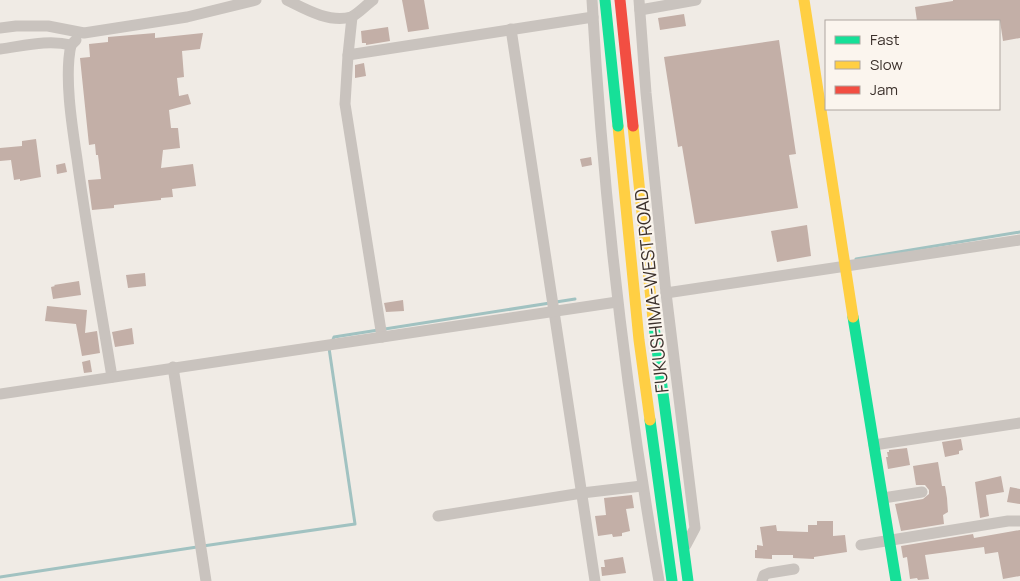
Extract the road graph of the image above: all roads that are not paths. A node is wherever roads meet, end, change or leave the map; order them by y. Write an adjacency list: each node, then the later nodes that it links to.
1 (256, 0): 14 (street)
2 (287, 0): 10 (street)
3 (373, 0): 10 (street)
4 (592, 0): 11 (street)
5 (605, 0): 42 (main road, FUKUSHIMA-WEST ROAD, bridge)
6 (620, 0): 37 (main road, FUKUSHIMA-WEST ROAD, bridge)
7 (696, 0): 9 (street)
8 (804, 0): 19 (main road)
9 (640, 5): 20 (street)
10 (352, 17): 17 (street)
11 (593, 17): 13 (street); 21 (street)
12 (0, 28): 14 (street)
13 (511, 29): 17 (street); 22 (street)
14 (84, 33): 15 (street)
15 (71, 45): 16 (street); 25 (street)
16 (0, 49)
17 (348, 56): 23 (street)
18 (1020, 240): 19 (street)
19 (844, 266): 20 (street); 28 (main road)
20 (666, 293): 37 (street)
21 (617, 302): 22 (street); 29 (street)
22 (554, 312): 23 (street); 30 (street)
23 (382, 337): 24 (street)
24 (173, 368): 25 (street); 39 (street)
25 (112, 377): 26 (street)
26 (0, 394)
27 (1020, 423): 28 (street)
28 (874, 445): 32 (main road)
29 (642, 486): 30 (street); 41 (street)
30 (582, 492): 33 (street); 40 (street)
31 (922, 492): 32 (street)
32 (883, 498): 35 (main road)
33 (438, 516)
34 (1020, 522): 35 (street)
35 (890, 540): 36 (street); 45 (main road)
36 (862, 545)
37 (683, 550): 43 (main road, FUKUSHIMA-WEST ROAD)
38 (794, 569): 44 (street)
39 (206, 581)
40 (595, 581)
41 (659, 581)
42 (672, 581)
43 (688, 581)
44 (762, 581)
45 (896, 581)

